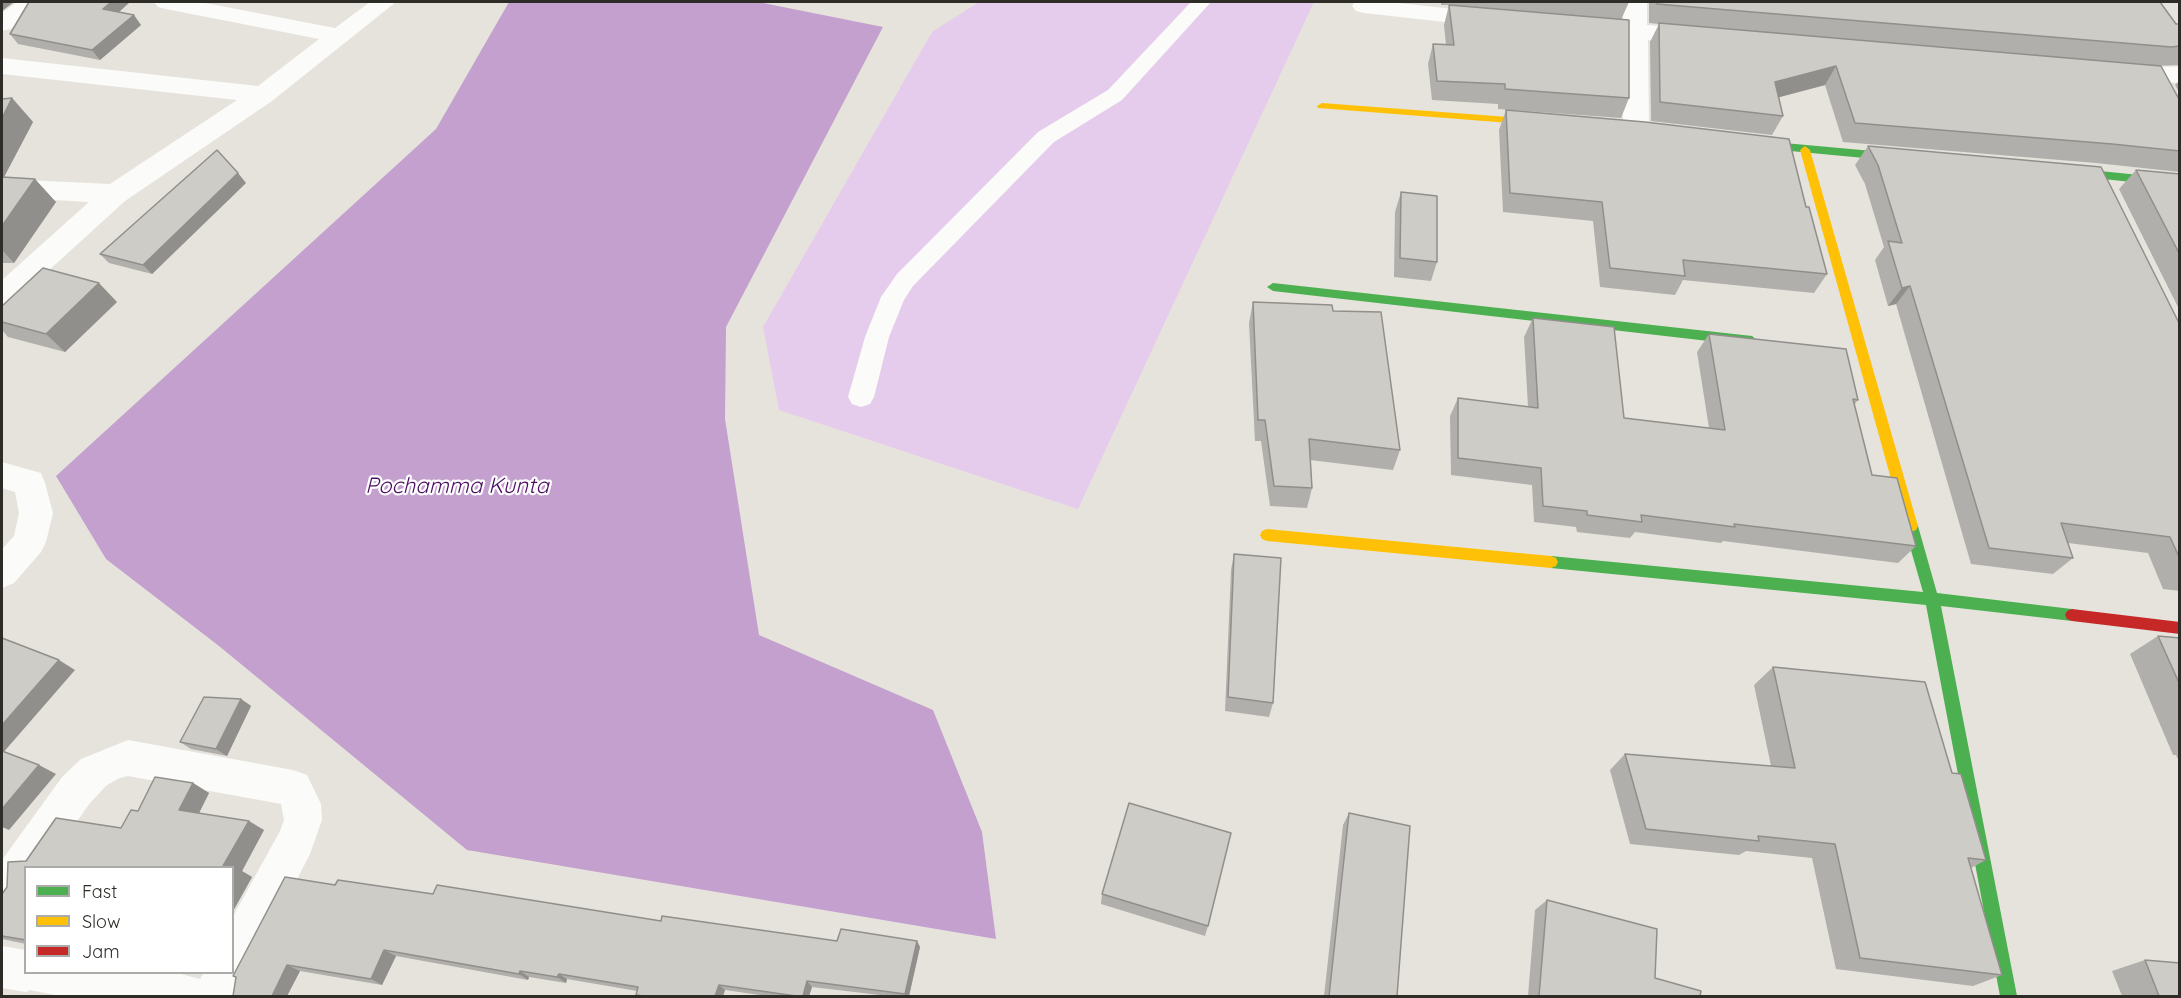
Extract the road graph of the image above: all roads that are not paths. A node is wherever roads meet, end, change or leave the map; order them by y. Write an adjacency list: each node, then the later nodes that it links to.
1 (32, 2): 8 (street)
2 (166, 2): 11 (street)
3 (384, 2): 11 (street)
4 (1201, 2): 32 (lane)
5 (1635, 2): 10 (street)
6 (1364, 6): 7 (street)
7 (1508, 21)
8 (2, 24)
9 (1554, 25): 10 (street)
10 (1635, 32): 12 (street); 19 (street)
11 (340, 36): 16 (street)
12 (1718, 39)
13 (2, 66): 16 (street)
14 (2096, 70): 15 (street)
15 (2166, 82)
16 (263, 95): 27 (street)
17 (1322, 106): 18 (street)
18 (1566, 124)
19 (1635, 130)
20 (1771, 146): 21 (street)
21 (1805, 150): 22 (street); 36 (street)
22 (1921, 159)
23 (2049, 170): 24 (street)
24 (2095, 174): 25 (street); 28 (street)
25 (2180, 183)
26 (2, 188): 27 (street)
27 (115, 194): 30 (street)
28 (2110, 205)
29 (1273, 286): 31 (street)
30 (2, 296)
31 (1769, 343)
32 (861, 397)
33 (2, 475): 35 (street)
34 (1267, 535): 36 (street)
35 (2, 573)
36 (1932, 599): 37 (street); 46 (street)
37 (2180, 628)
38 (2, 891): 39 (street)
39 (234, 957)
40 (2, 967): 41 (street)
41 (24, 971)
42 (50, 974): 44 (street)
43 (225, 974): 45 (street)
44 (189, 996)
45 (214, 996)
46 (2009, 996)

